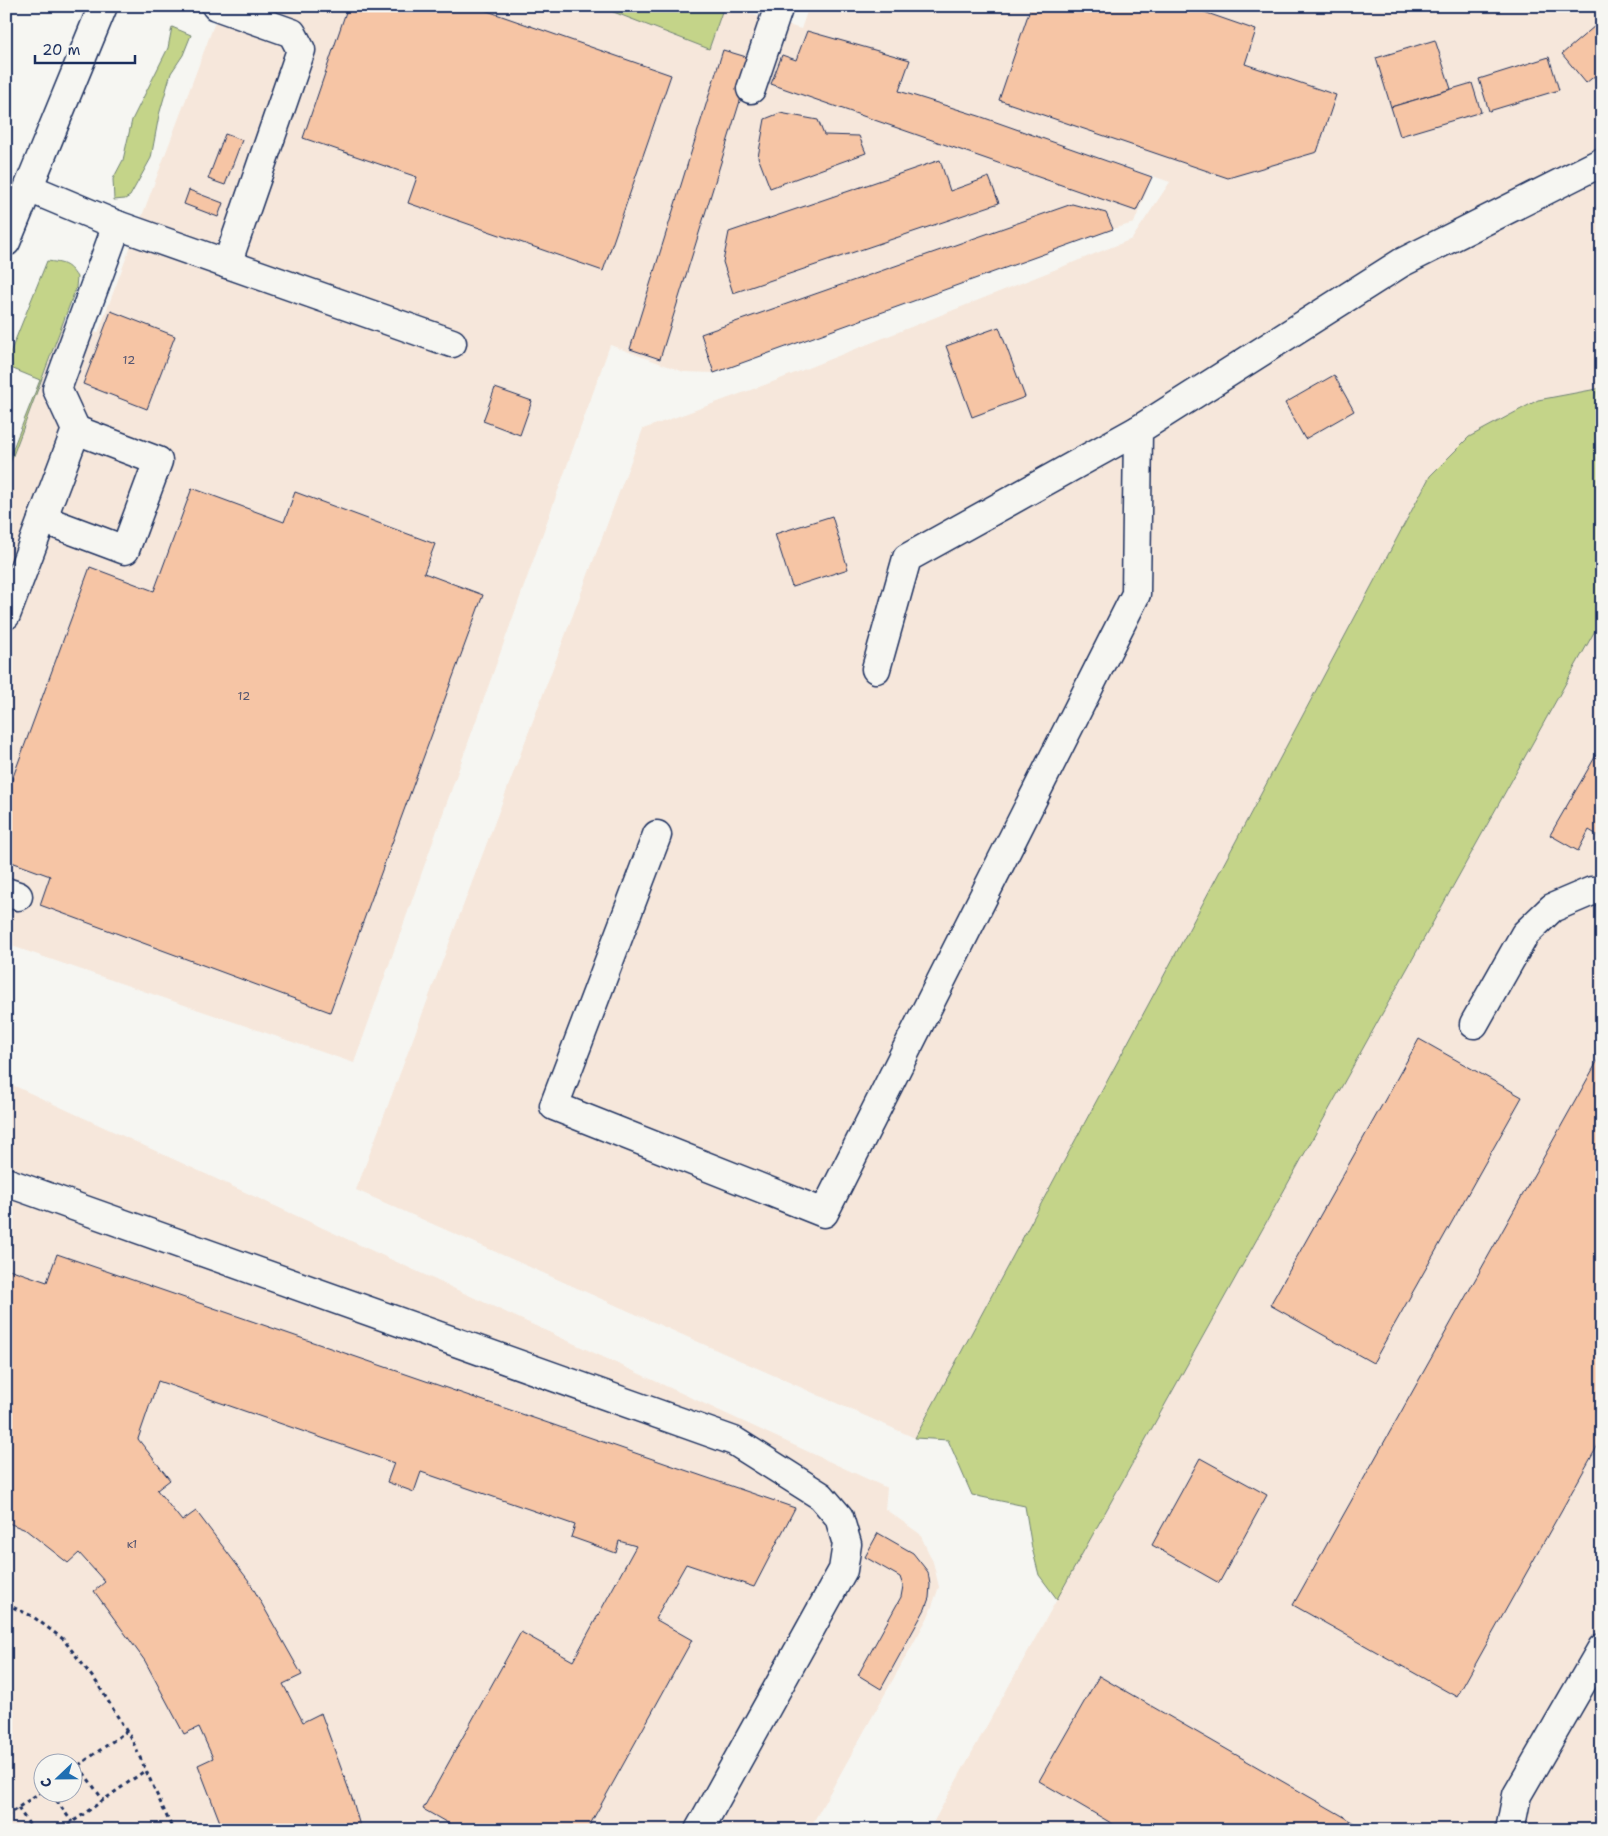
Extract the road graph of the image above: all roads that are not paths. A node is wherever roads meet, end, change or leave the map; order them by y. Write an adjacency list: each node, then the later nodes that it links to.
1 (103, 6): 6 (street)
2 (216, 6): 9 (street)
3 (779, 6): 4 (street)
4 (752, 90)
5 (1602, 162): 12 (street)
6 (28, 188): 7 (street); 8 (street)
7 (117, 225): 9 (street); 11 (street)
8 (6, 242)
9 (227, 264): 10 (street)
10 (452, 343)
11 (76, 430): 13 (street); 13 (street)
12 (1138, 430): 15 (street); 16 (street)
13 (42, 519): 14 (street)
14 (6, 615)
15 (876, 669)
16 (657, 835)
17 (1602, 892): 18 (street)
18 (1474, 1024)
19 (6, 1182): 21 (street)
20 (1602, 1648): 22 (street)
21 (699, 1830)
22 (1510, 1830)

